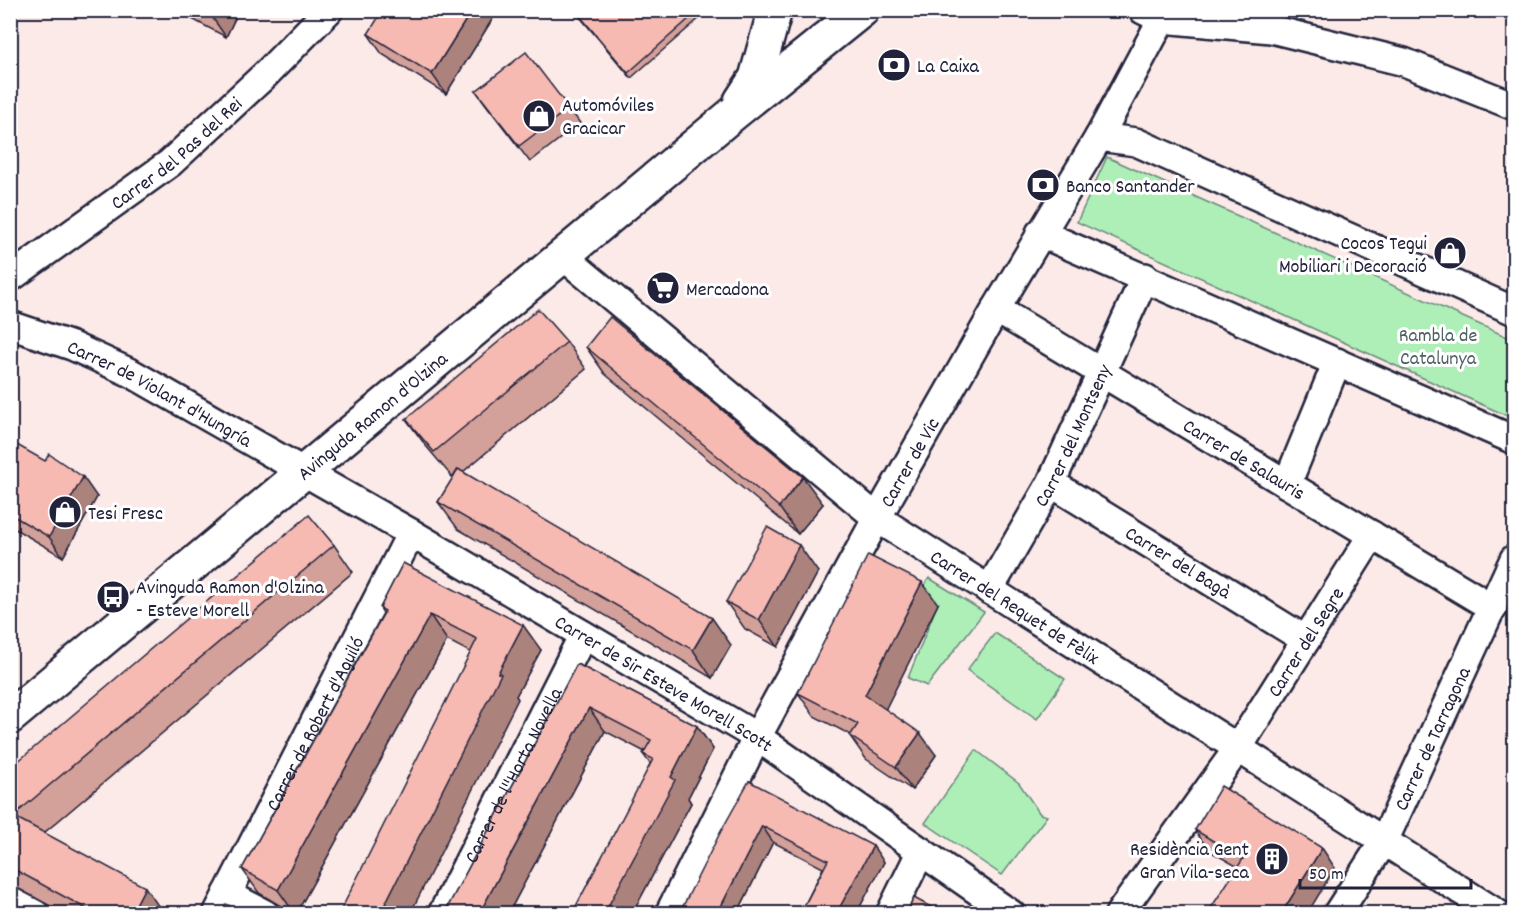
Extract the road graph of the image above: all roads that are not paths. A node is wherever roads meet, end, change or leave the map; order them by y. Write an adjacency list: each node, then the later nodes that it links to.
1 (329, 10): 13 (street, Carrer del Pas del Rei)
2 (775, 10): 7 (street, Avinguda Ramon d'Olzina)
3 (862, 10): 7 (street, Avinguda Ramon d'Olzina)
4 (1156, 13): 5 (street, Carrer de Vic); 6 (street)
5 (1131, 77): 8 (street, Carrer de Vic); 9 (street)
6 (1515, 106)
7 (734, 113): 11 (street, Avinguda Ramon d'Olzina)
8 (1099, 137): 9 (street); 10 (street, Carrer de Vic)
9 (1136, 142): 15 (street)
10 (1040, 233): 12 (street); 14 (street, Carrer de Vic)
11 (563, 256): 20 (street, Avinguda Ramon d'Olzina); 23 (street, Carrer del Requet de Fèlix)
12 (1144, 277): 17 (street); 18 (street, Carrer del Montseny)
13 (10, 278)
14 (996, 309): 18 (street, Carrer de Salauris); 23 (street, Carrer de Vic)
15 (1515, 311)
16 (10, 325): 20 (street, Carrer de Violant d'Hungría)
17 (1337, 362): 19 (street); 22 (street)
18 (1101, 373): 21 (street, Carrer del Montseny); 22 (street, Carrer de Salauris)
19 (1515, 441)
20 (305, 471): 24 (street, Carrer de Sir Esteve Morell Scott); 31 (street, Avinguda Ramon d'Olzina)
21 (1051, 483): 27 (street, Carrer del Montseny); 30 (street, Carrer del Bagà)
22 (1287, 484): 25 (street, Carrer de Salauris)
23 (877, 518): 27 (street, Carrer del Requet de Fèlix); 32 (street, Carrer de Vic)
24 (411, 533): 29 (street, Carrer de Sir Esteve Morell Scott); 37 (street, Carrer de Robert d'Aguiló)
25 (1372, 535): 28 (street, Carrer de Salauris); 30 (street, Carrer del Segre)
26 (1515, 559): 28 (street, Carrer de Tarragona)
27 (989, 590): 33 (street, Carrer del Requet de Fèlix)
28 (1492, 608): 34 (street, Carrer de Tarragona)
29 (583, 635): 32 (street, Carrer de Sir Esteve Morell Scott); 40 (street, Carrer de l''Horta Novella)
30 (1306, 640): 33 (street, Carrer del Segre)
31 (10, 717)
32 (757, 737): 35 (street, Carrer de Sir Esteve Morell Scott); 41 (street, Carrer de Vic)
33 (1238, 748): 34 (street, Carrer del Requet de Fèlix); 44 (street, Carrer del Segre)
34 (1384, 841): 45 (street, Carrer de Tarragona); 46 (street, Carrer del Requet de Fèlix)
35 (921, 851): 42 (street); 43 (street, Carrer de Sir Esteve Morell Scott)
36 (10, 901): 38 (street)
37 (222, 904): 39 (street)
38 (35, 914)
39 (265, 914)
40 (442, 914)
41 (669, 914)
42 (890, 914)
43 (1011, 914)
44 (1119, 914)
45 (1337, 914)
46 (1498, 914)

